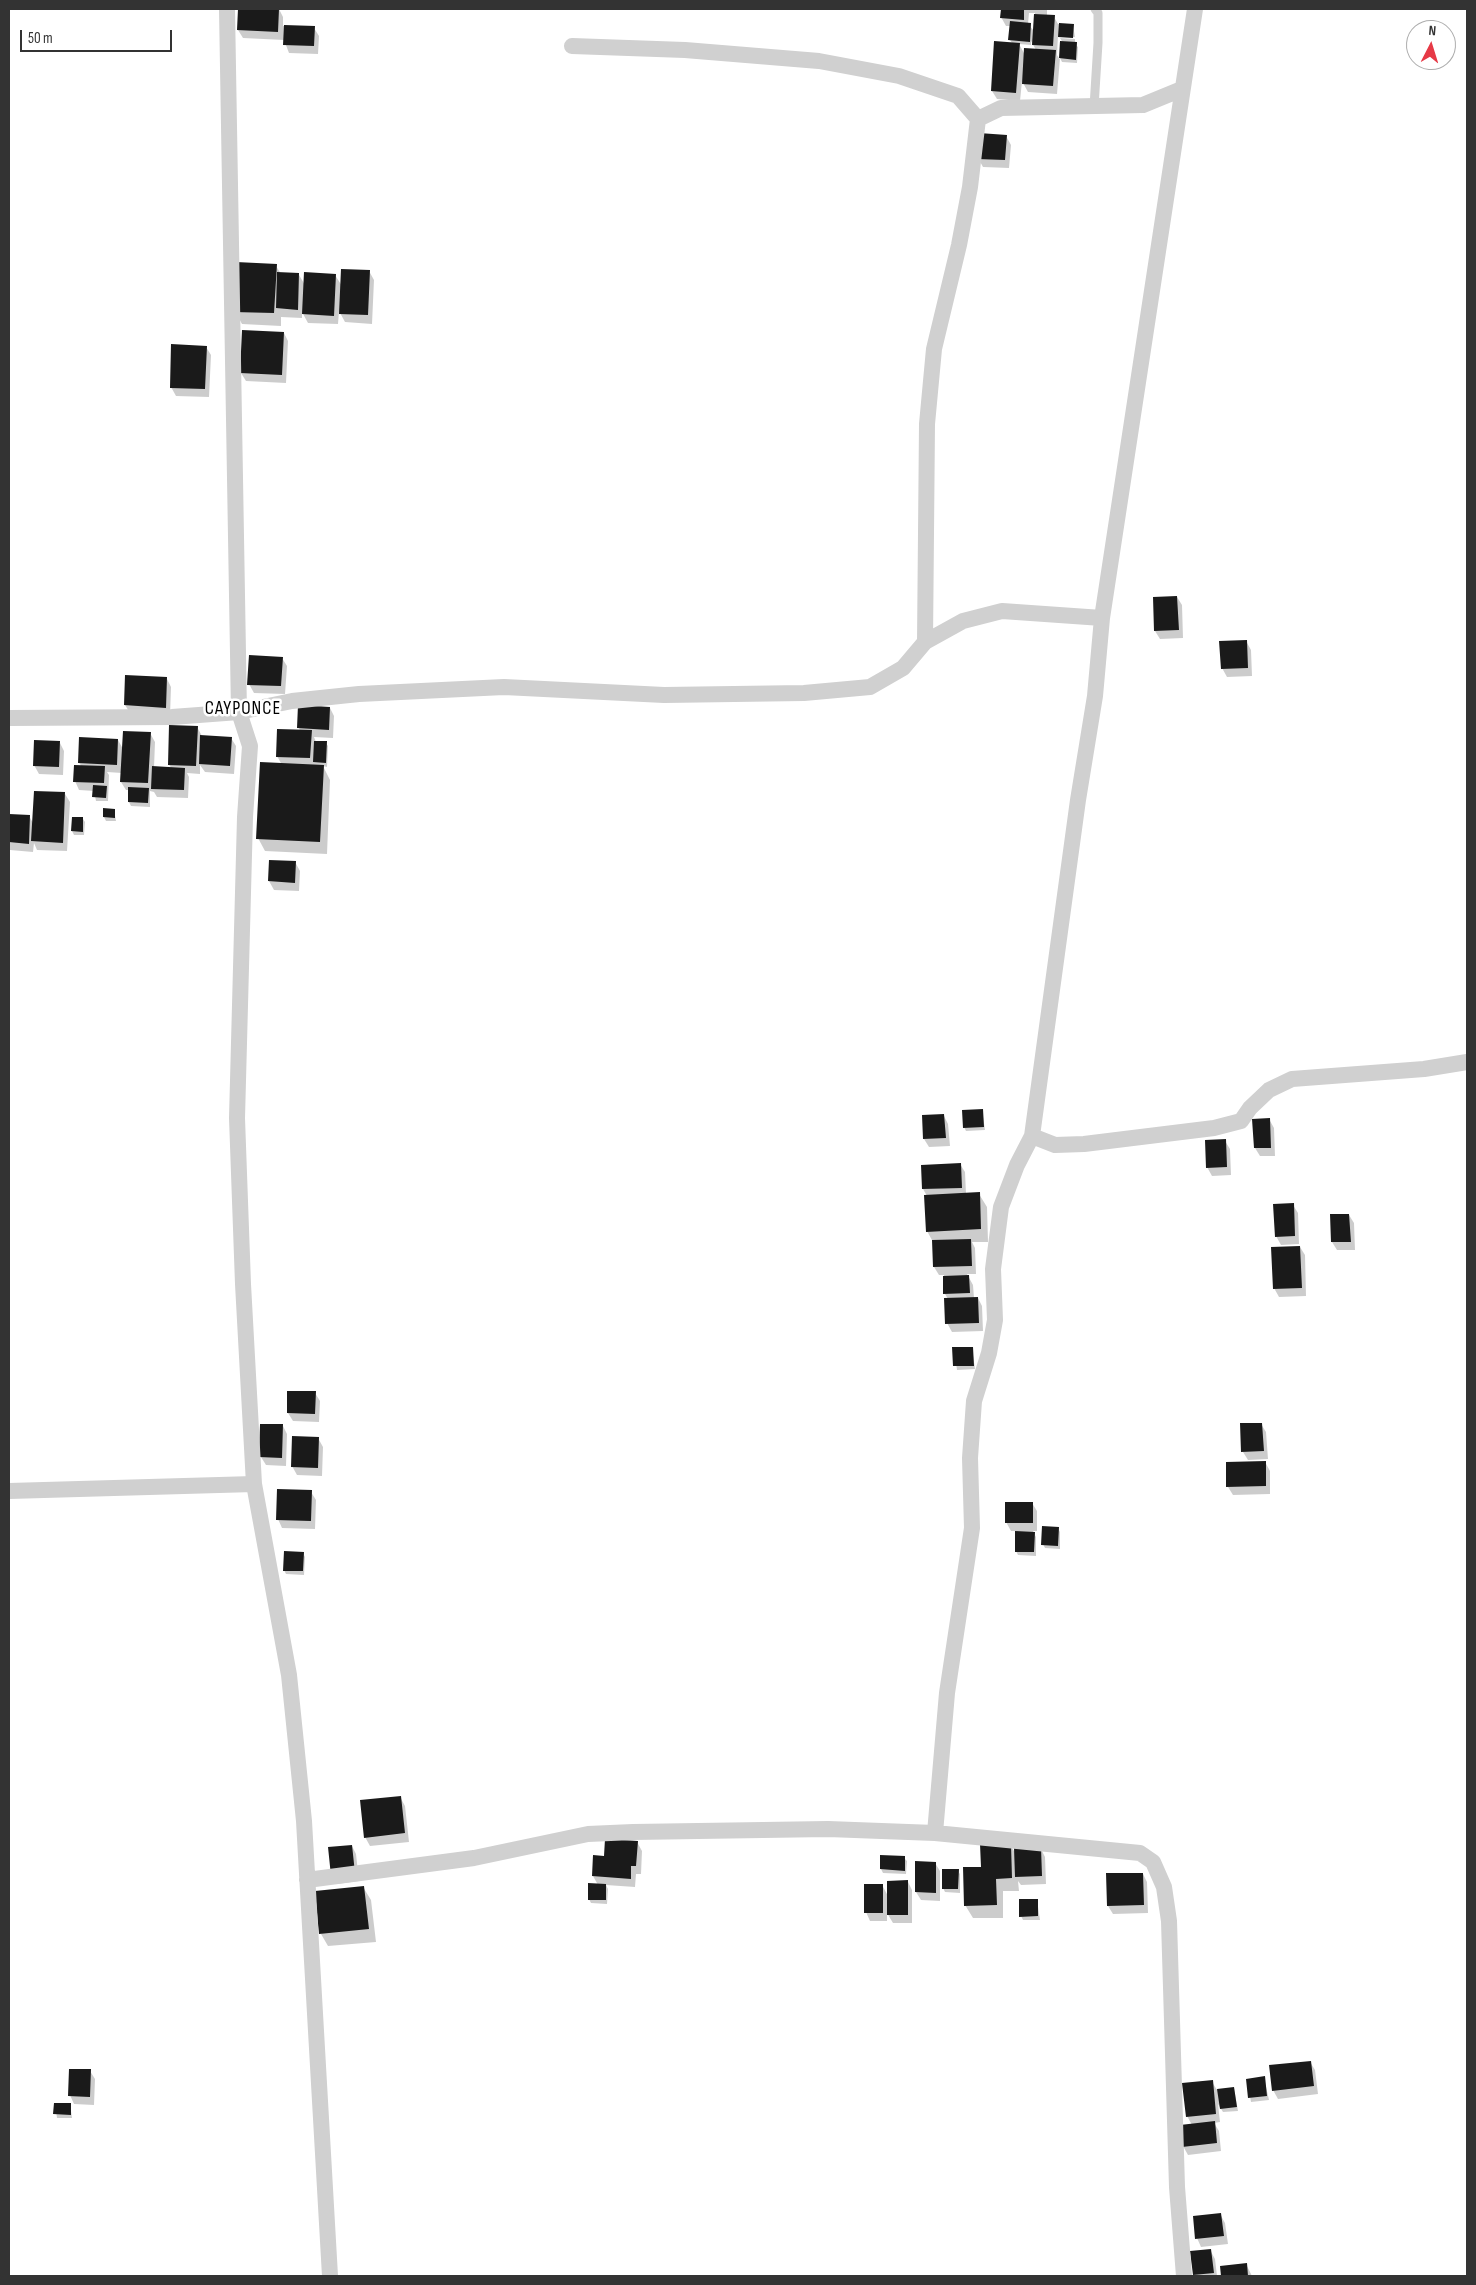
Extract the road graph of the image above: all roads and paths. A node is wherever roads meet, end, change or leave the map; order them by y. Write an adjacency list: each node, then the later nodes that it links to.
1 (227, 9): 10 (street)
2 (1095, 9): 6 (lane)
3 (1194, 9): 5 (street)
4 (572, 46): 7 (street)
5 (1182, 90): 6 (street); 8 (street)
6 (1094, 107): 7 (street)
7 (978, 118): 9 (street)
8 (1102, 618): 9 (street); 13 (street)
9 (925, 642): 10 (street)
10 (239, 712): 11 (street); 14 (street)
11 (9, 718)
12 (1467, 1062): 13 (street)
13 (1032, 1136): 16 (street)
14 (254, 1484): 15 (street); 17 (street)
15 (9, 1491)
16 (935, 1833): 17 (street); 19 (street)
17 (307, 1880): 18 (street)
18 (330, 2276)
19 (1184, 2276)

